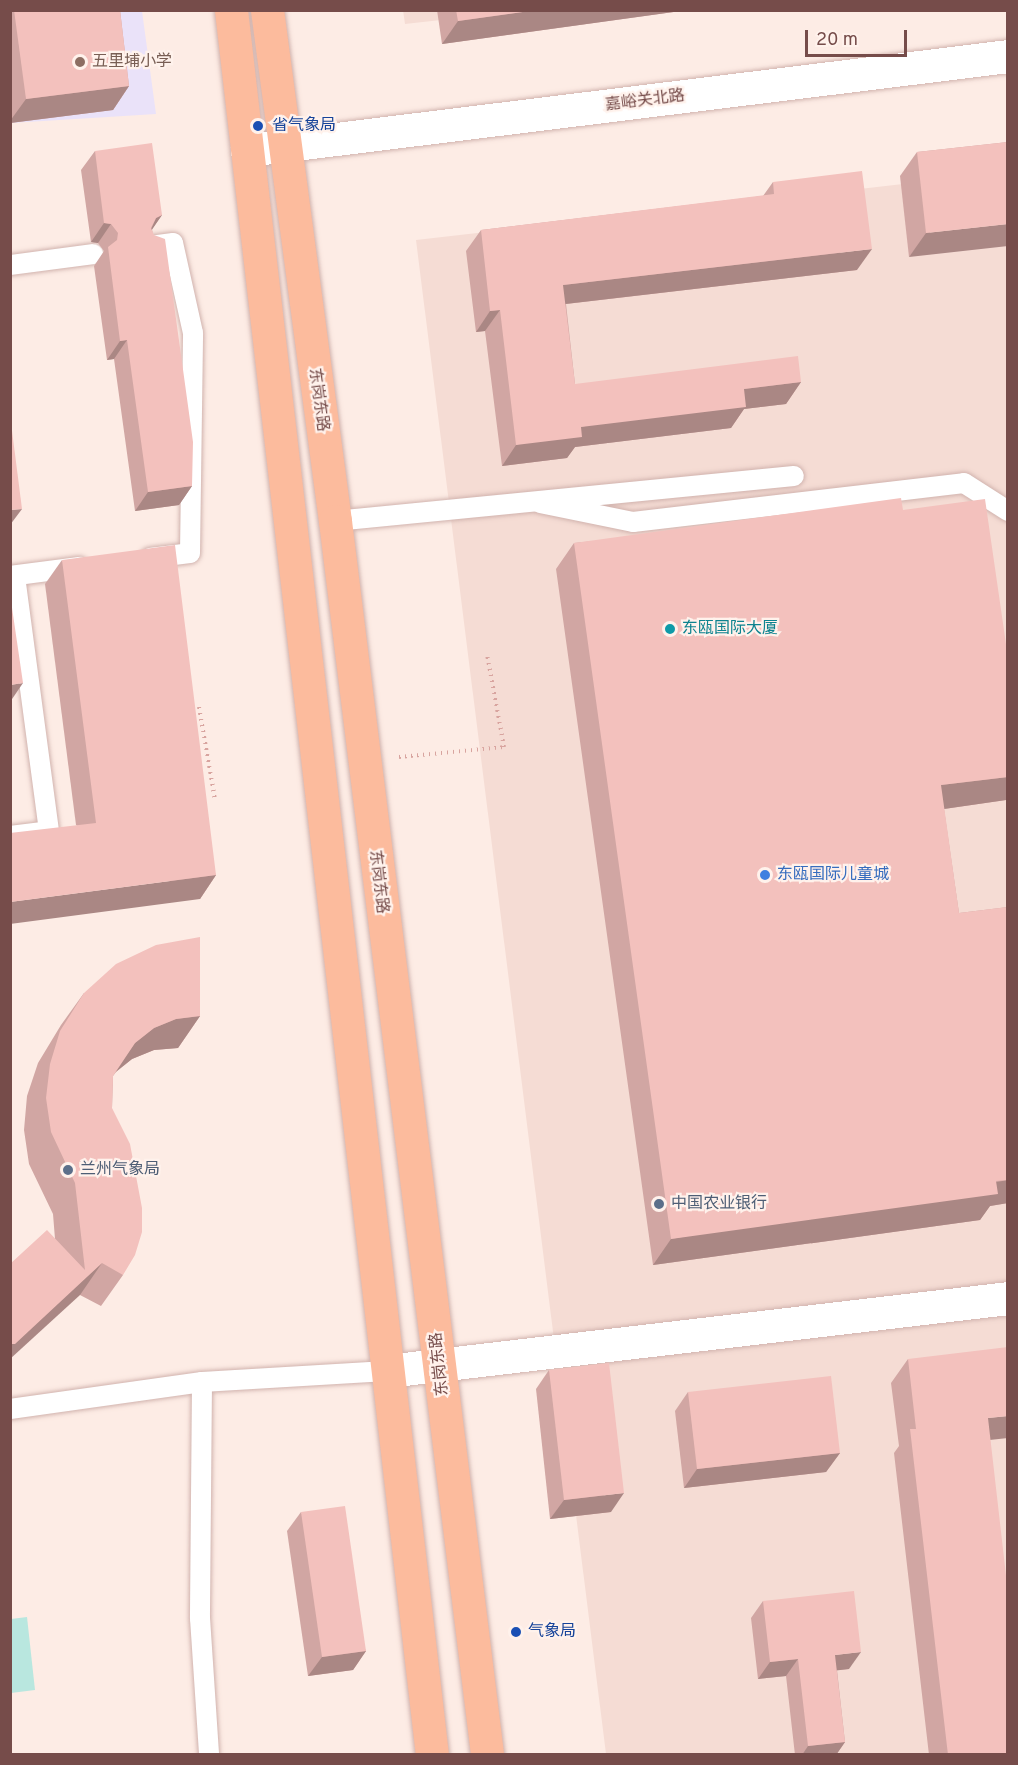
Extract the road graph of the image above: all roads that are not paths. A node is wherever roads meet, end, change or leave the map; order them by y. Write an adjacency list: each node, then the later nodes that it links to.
1 (231, 10): 5 (main road)
2 (267, 10): 4 (main road, 东岗东路)
3 (1008, 56): 4 (main road, 嘉峪关北路)
4 (282, 146): 5 (main road, 嘉峪关北路); 12 (main road, 东岗东路)
5 (247, 150): 19 (main road)
6 (150, 246): 13 (lane)
7 (93, 254): 8 (lane)
8 (10, 265)
9 (794, 476): 10 (lane)
10 (540, 502): 11 (lane); 12 (lane)
11 (1008, 512)
12 (335, 521): 18 (main road, 东岗东路)
13 (132, 561)
14 (97, 565): 15 (lane)
15 (13, 576): 16 (lane)
16 (10, 836)
17 (1008, 1298): 18 (main road)
18 (441, 1365): 19 (main road); 24 (main road, 东岗东路)
19 (387, 1371): 20 (lane); 23 (main road)
20 (202, 1382): 21 (lane); 22 (lane)
21 (10, 1409)
22 (209, 1755)
23 (432, 1755)
24 (487, 1755)

